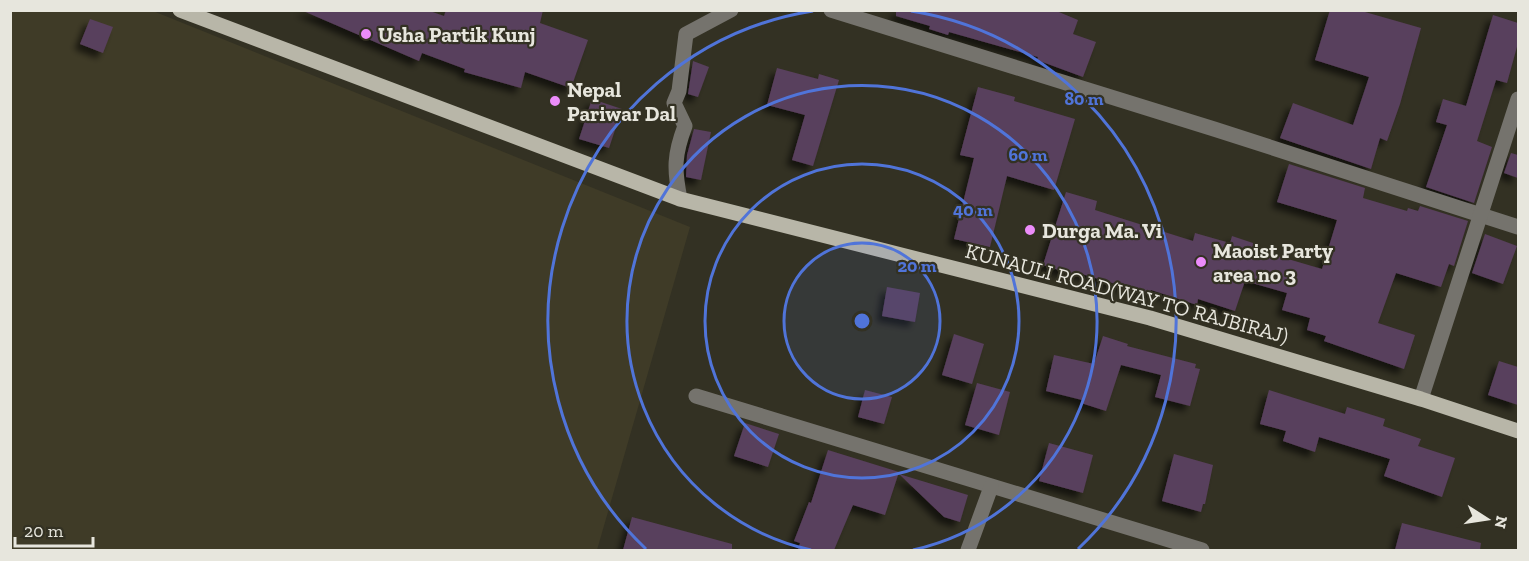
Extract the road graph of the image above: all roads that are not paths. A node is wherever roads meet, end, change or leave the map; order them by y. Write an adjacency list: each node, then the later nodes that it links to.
1 (180, 10): 5 (main road, KUNAULI ROAD(WAY TO RAJBIRAJ))
2 (731, 10): 5 (street)
3 (831, 10): 6 (street)
4 (1518, 99): 6 (street)
5 (680, 199): 9 (main road, KUNAULI ROAD(WAY TO RAJBIRAJ))
6 (1481, 215): 7 (street); 9 (street)
7 (1518, 227)
8 (696, 396): 11 (street)
9 (1421, 399): 10 (main road, KUNAULI ROAD(WAY TO RAJBIRAJ))
10 (1518, 431)
11 (992, 487): 12 (street); 13 (street)
12 (968, 550)
13 (1202, 550)

